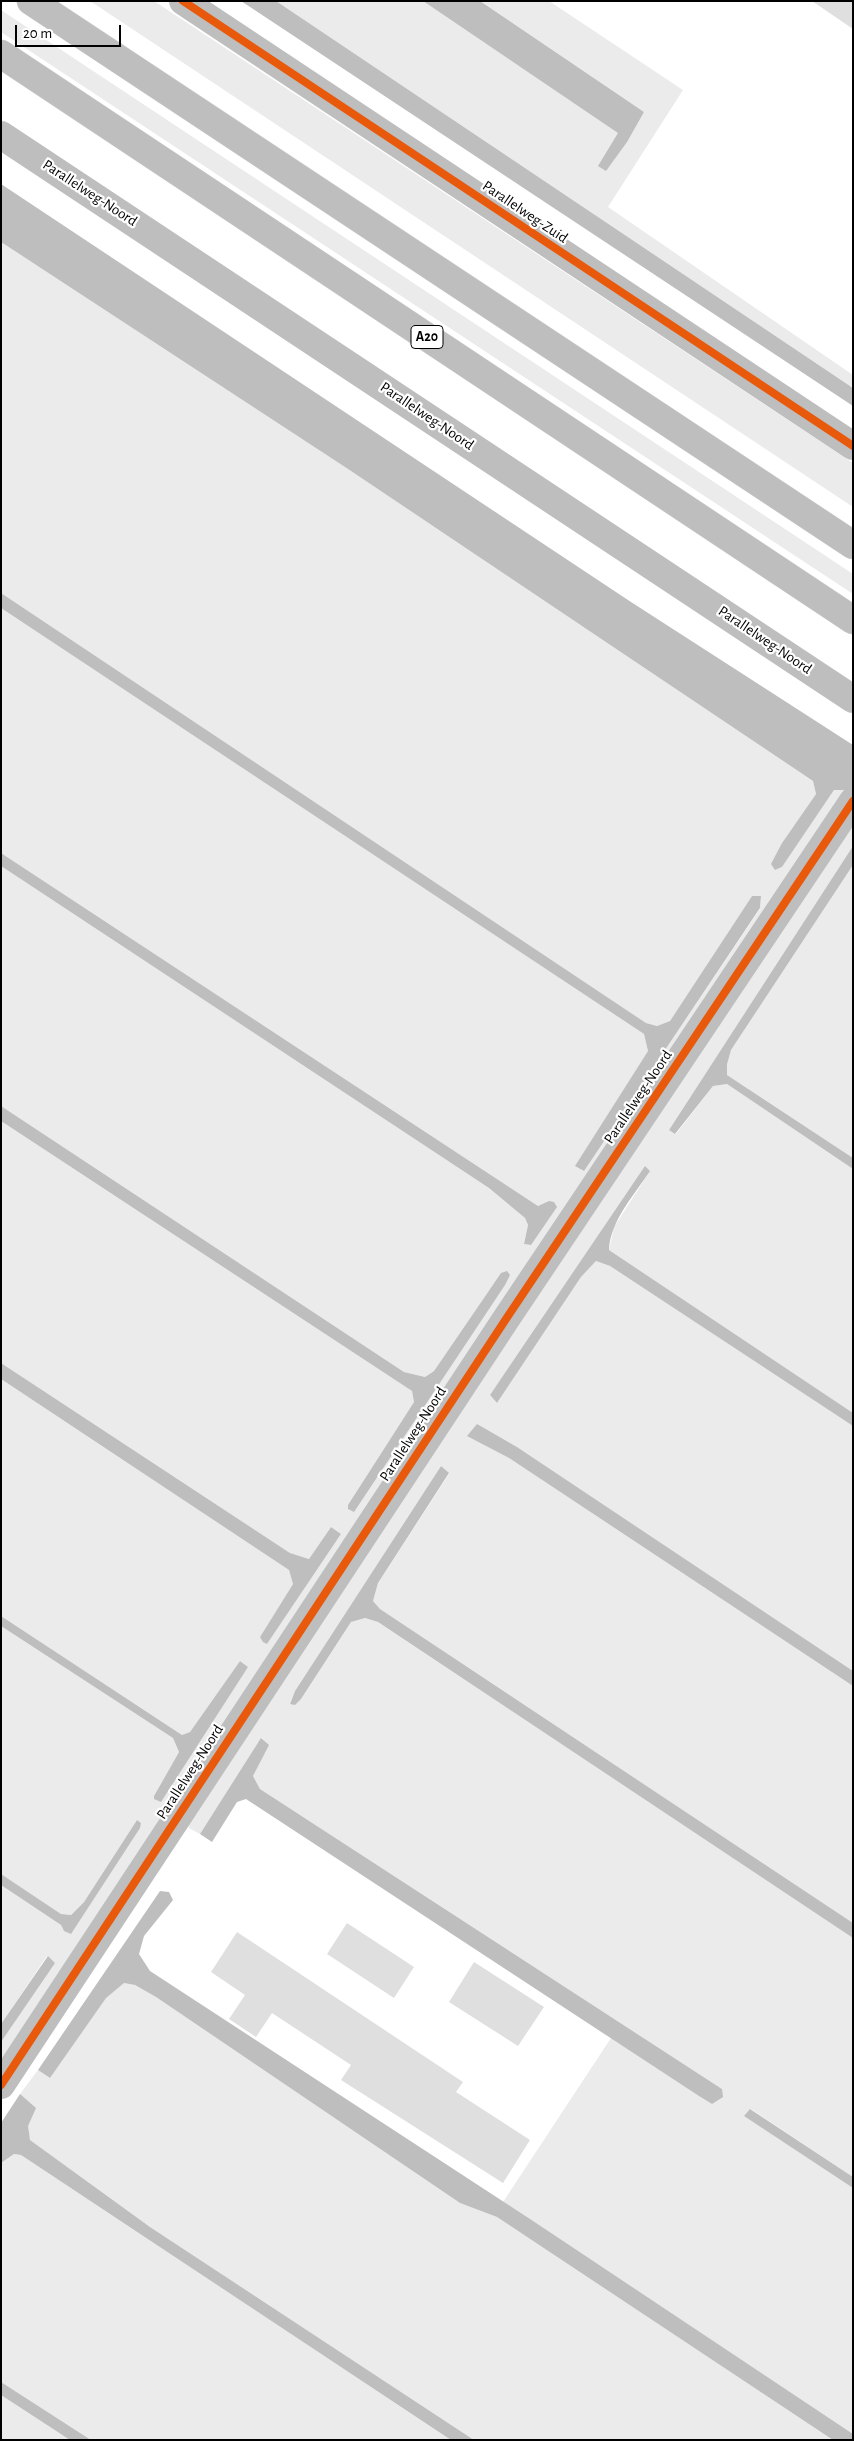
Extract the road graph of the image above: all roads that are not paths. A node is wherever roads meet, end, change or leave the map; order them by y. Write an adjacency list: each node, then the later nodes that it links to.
1 (30, 1): 6 (main road)
2 (183, 1): 5 (main road, Parallelweg-Zuid)
3 (1, 54): 7 (main road, A20)
4 (1, 135): 8 (main road, Parallelweg-Noord)
5 (853, 446)
6 (853, 545)
7 (853, 620)
8 (853, 699)
9 (851, 804): 10 (main road, Parallelweg-Noord)
10 (1, 2084)

